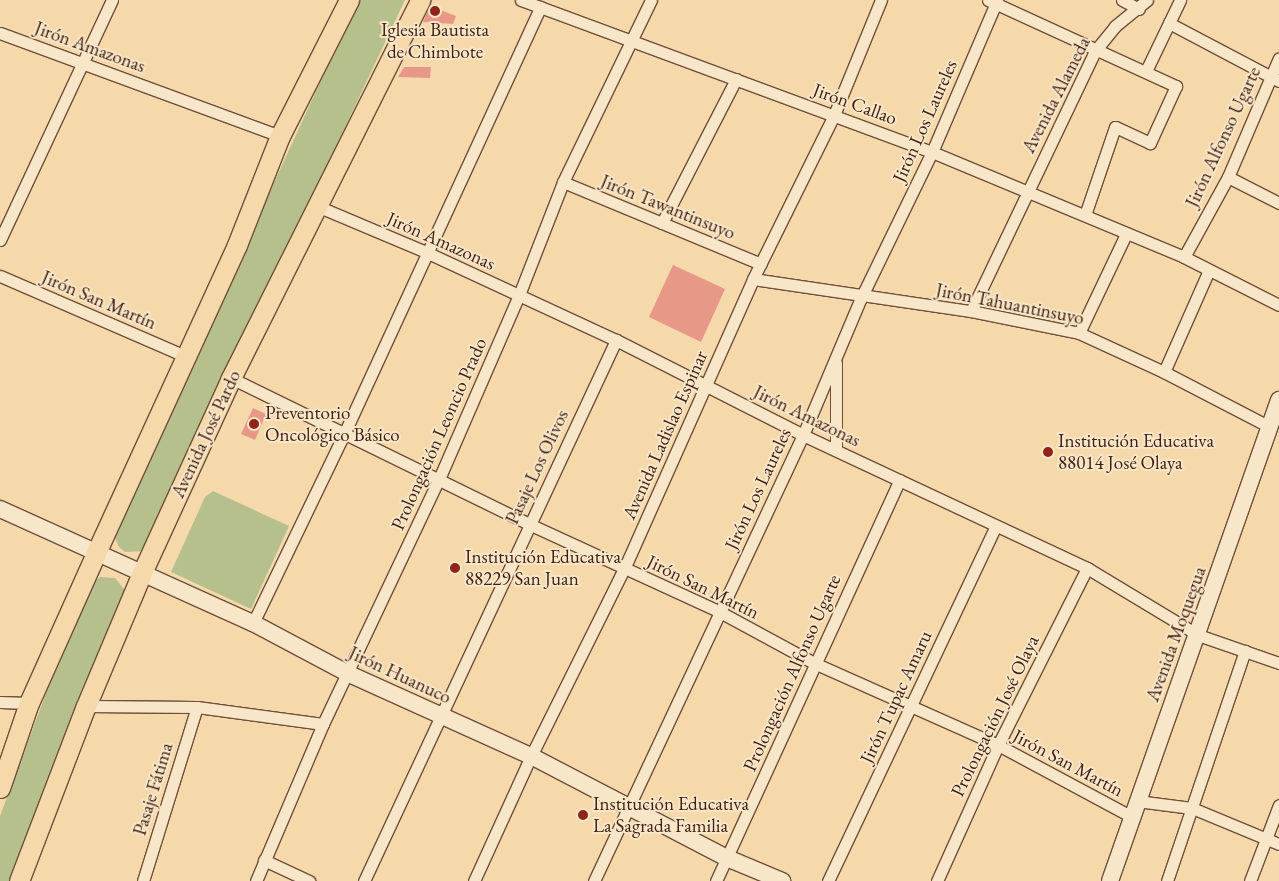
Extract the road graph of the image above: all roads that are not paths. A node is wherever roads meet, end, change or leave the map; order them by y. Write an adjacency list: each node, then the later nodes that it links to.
1 (112, 0): 18 (street)
2 (349, 0): 23 (main road)
3 (420, 0): 29 (main road, Avenida José Pardo)
4 (522, 0): 11 (street, Jirón Callao)
5 (651, 0): 15 (street, Prolongación Leoncio Prado)
6 (881, 0): 22 (street, Avenida Ladislao Espinar)
7 (1122, 0): 12 (street)
8 (1147, 0): 12 (street, Avenida Alameda)
9 (1180, 0): 13 (street)
10 (993, 1): 16 (street); 24 (street, Jirón Los Laureles)
11 (540, 7): 15 (street, Jirón Callao); 34 (street)
12 (1139, 9): 16 (street, Avenida Alameda)
13 (1170, 23): 19 (street); 21 (street)
14 (0, 33): 18 (street, Jirón Amazonas)
15 (633, 40): 20 (street, Jirón Callao); 26 (street, Prolongación Leoncio Prado)
16 (1095, 52): 19 (street); 27 (street, Avenida Alameda)
17 (1279, 58): 21 (street, Jirón Alfonso Ugarte)
18 (84, 64): 23 (street, Jirón Amazonas); 33 (street)
19 (1146, 71): 30 (street)
20 (736, 79): 22 (street, Jirón Callao); 31 (street)
21 (1275, 79): 25 (street, Jirón Alfonso Ugarte)
22 (834, 115): 24 (street, Jirón Callao); 36 (street, Avenida Ladislao Espinar)
23 (280, 136): 46 (main road)
24 (932, 152): 27 (street, Jirón Callao); 41 (street, Jirón Los Laureles)
25 (1228, 177): 28 (street); 35 (street, Jirón Alfonso Ugarte)
26 (562, 182): 31 (street, Jirón Tawantinsuyo); 40 (street, Prolongación Leoncio Prado)
27 (1026, 192): 30 (street, Jirón Callao); 43 (street, Avenida Alameda)
28 (1279, 203)
29 (316, 206): 34 (street, Jirón Amazonas); 49 (main road, Avenida José Pardo)
30 (1085, 215): 32 (street, Jirón Callao)
31 (662, 224): 36 (street, Jirón Tawantinsuyo)
32 (1126, 234): 35 (street, Jirón Callao); 44 (street)
33 (0, 240)
34 (426, 252): 40 (street, Jirón Amazonas); 53 (street)
35 (1184, 257): 37 (street, Jirón Callao)
36 (761, 264): 39 (street, Avenida Ladislao Espinar)
37 (1210, 270): 42 (street, Jirón Callao); 48 (street)
38 (0, 276): 46 (street, Jirón San Martín)
39 (753, 279): 41 (street, Jirón Tahuantinsuyo); 50 (street, Avenida Ladislao Espinar)
40 (519, 295): 45 (street, Jirón Amazonas); 56 (street, Prolongación Leoncio Prado)
41 (861, 298): 43 (street, Jirón Tahuantinsuyo); 47 (street, Jirón Los Laureles)
42 (1279, 305)
43 (971, 312): 44 (street, Jirón Tahuantinsuyo)
44 (1079, 333): 48 (street, Jirón Tahuantinsuyo)
45 (616, 340): 50 (street, Jirón Amazonas); 59 (street, Pasaje Los Olivos)
46 (185, 356): 61 (main road)
47 (836, 356): 54 (street, Jirón Los Laureles); 55 (street)
48 (1164, 372): 52 (street, Jirón Tahuantinsuyo)
49 (231, 378): 53 (street, Jirón San Martín); 64 (main road, Avenida José Pardo)
50 (708, 386): 54 (street, Jirón Amazonas); 63 (street, Avenida Ladislao Espinar)
51 (1279, 400): 52 (main road, Avenida Moquegua)
52 (1270, 427): 67 (main road, Avenida Moquegua)
53 (344, 434): 56 (street, Jirón San Martín); 66 (street)
54 (803, 435): 55 (street, Jirón Amazonas); 65 (street, Jirón Los Laureles)
55 (836, 450): 57 (street, Jirón Amazonas)
56 (439, 479): 59 (street, Jirón San Martín); 71 (street, Prolongación Leoncio Prado)
57 (900, 480): 60 (street, Jirón Amazonas); 69 (street, Prolongación Alfonso Ugarte)
58 (0, 509): 61 (main road, Jirón Huanuco)
59 (529, 524): 63 (street, Jirón San Martín); 77 (street, Pasaje Los Olivos)
60 (996, 527): 62 (street, Jirón Amazonas); 76 (street, Jirón Tupac Amaru)
61 (96, 553): 64 (main road, Jirón Huanuco); 73 (main road)
62 (1087, 568): 67 (street, Jirón Amazonas); 79 (street, Prolongación José Olaya)
63 (624, 569): 65 (street, Jirón San Martín); 80 (street, Avenida Ladislao Espinar)
64 (141, 575): 66 (main road, Jirón Huanuco); 74 (main road, Avenida José Pardo)
65 (720, 612): 69 (street, Jirón San Martín); 83 (street, Jirón Los Laureles)
66 (253, 623): 71 (main road, Jirón Huanuco)
67 (1198, 635): 68 (street, Jirón Amazonas); 82 (main road, Avenida Moquegua)
68 (1245, 651): 70 (street, Jirón Amazonas); 85 (street)
69 (814, 663): 76 (street, Jirón San Martín); 89 (street, Prolongación Alfonso Ugarte)
70 (1279, 663)
71 (347, 674): 77 (main road, Jirón Huanuco); 78 (street, Prolongación Leoncio Prado)
72 (0, 702): 73 (street)
73 (29, 704): 81 (main road)
74 (86, 706): 75 (street); 91 (main road, Avenida José Pardo)
75 (197, 707): 78 (street); 92 (street, Pasaje Fátima)
76 (911, 707): 79 (street, Jirón San Martín); 100 (street, Jirón Tupac Amaru)
77 (441, 715): 80 (main road, Jirón Huanuco); 95 (street, Pasaje Los Olivos)
78 (323, 724): 90 (street, Prolongación Leoncio Prado)
79 (998, 745): 86 (street, Jirón San Martín); 101 (street, Prolongación José Olaya)
80 (531, 756): 83 (main road, Jirón Huanuco); 96 (street, Avenida Ladislao Espinar)
81 (0, 788)
82 (1137, 801): 85 (street, Jirón San Martín); 86 (main road, Avenida Moquegua)
83 (627, 804): 89 (main road, Jirón Huanuco); 97 (street, Jirón Los Laureles)
84 (1279, 805): 87 (street)
85 (1192, 808): 87 (street, Jirón San Martín); 103 (street)
86 (1132, 817): 102 (main road, Avenida Moquegua)
87 (1265, 839): 88 (street, Jirón San Martín); 104 (street)
88 (1279, 844)
89 (727, 858): 98 (street, Prolongación Alfonso Ugarte); 99 (main road, Jirón Huanuco)
90 (264, 860): 93 (street, Prolongación Leoncio Prado); 94 (street)
91 (19, 881)
92 (143, 881)
93 (256, 881)
94 (309, 881)
95 (364, 881)
96 (474, 881)
97 (594, 881)
98 (716, 881)
99 (782, 881)
100 (828, 881)
101 (937, 881)
102 (1110, 881)
103 (1167, 881)
104 (1250, 881)

